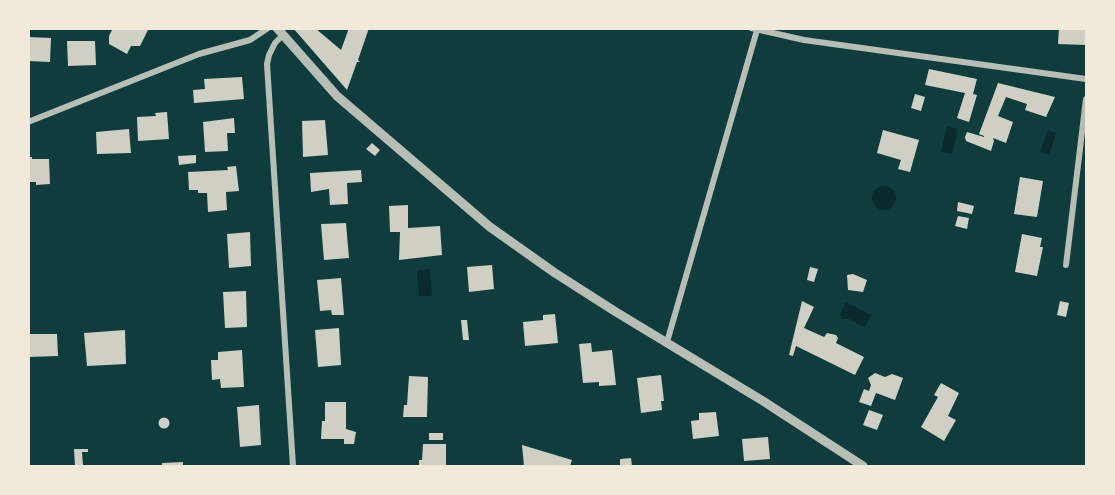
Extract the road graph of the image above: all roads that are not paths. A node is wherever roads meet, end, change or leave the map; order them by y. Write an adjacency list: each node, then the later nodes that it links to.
1 (268, 28): 6 (street)
2 (754, 29): 4 (street); 8 (street)
3 (280, 32): 8 (street); 9 (street)
4 (1086, 79)
5 (1086, 99): 7 (street)
6 (28, 122)
7 (1066, 265)
8 (667, 342): 10 (street)
9 (293, 466)
10 (863, 466)

